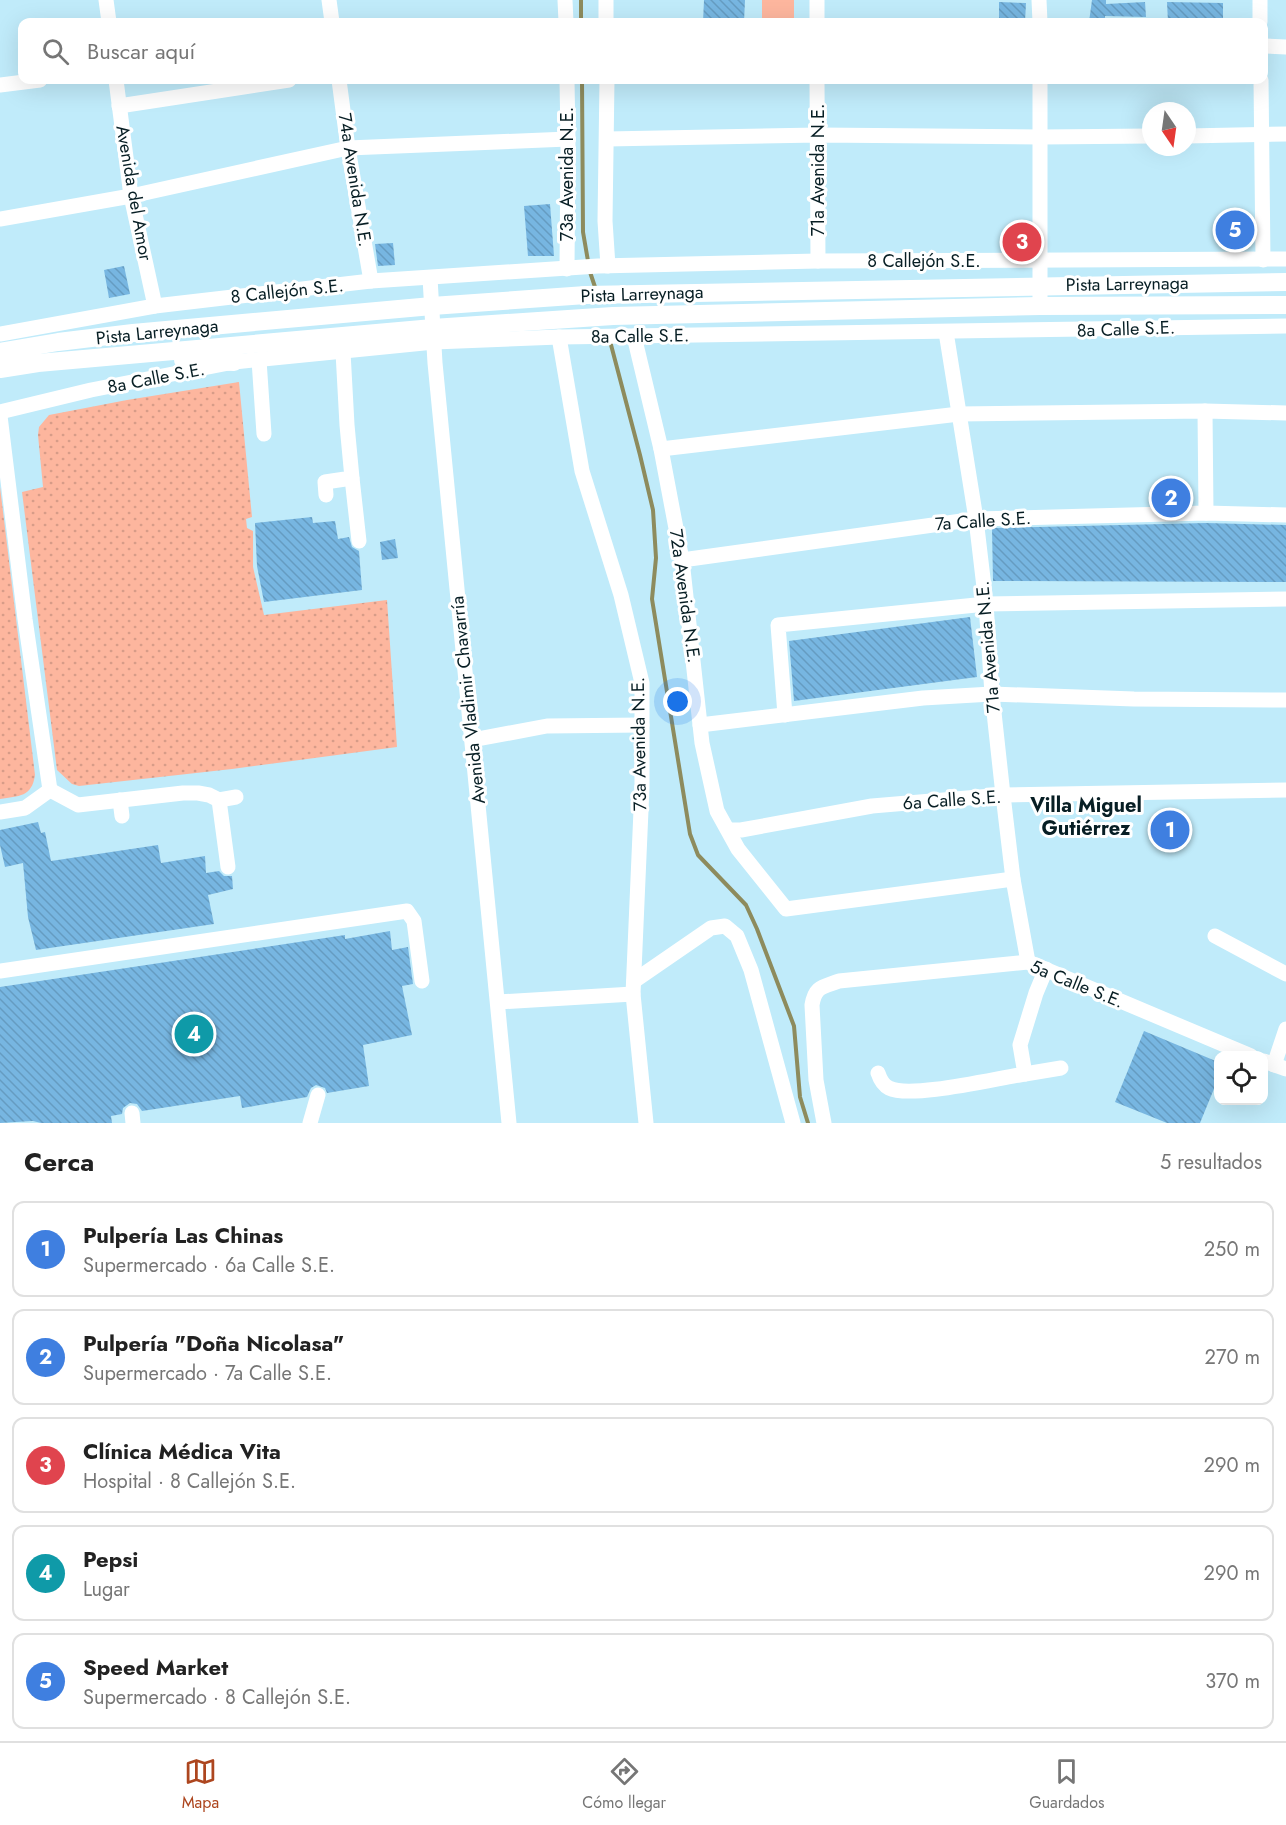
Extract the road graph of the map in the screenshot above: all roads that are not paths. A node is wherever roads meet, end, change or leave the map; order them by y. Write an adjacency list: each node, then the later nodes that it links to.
1 (106, 0): 8 (street)
2 (329, 0): 9 (street)
3 (565, 0): 10 (street)
4 (606, 0): 11 (street)
5 (818, 0): 12 (street)
6 (1039, 0): 13 (street)
7 (1260, 0): 14 (street)
8 (108, 18)
9 (331, 18)
10 (566, 18)
11 (606, 18)
12 (817, 18)
13 (1040, 18)
14 (1260, 18)
15 (1268, 46): 16 (street)
16 (1286, 47)
17 (18, 83): 26 (street)
18 (116, 84): 27 (street, Avenida del Amor)
19 (263, 84): 27 (street)
20 (340, 84): 36 (street, 74a Avenida N.E.)
21 (567, 84): 35 (street, 73a Avenida N.E.)
22 (607, 84): 34 (street)
23 (817, 84): 29 (street, 71a Avenida N.E.)
24 (1040, 84): 33 (street)
25 (1262, 84): 30 (street)
26 (0, 85)
27 (119, 106): 37 (street, Avenida del Amor)
28 (1286, 134): 30 (street)
29 (818, 135): 33 (street); 34 (street); 41 (street, 71a Avenida N.E.)
30 (1262, 135): 32 (street); 40 (street)
31 (1142, 136): 33 (street)
32 (1196, 136)
33 (1041, 137): 42 (street)
34 (607, 139): 43 (street)
35 (568, 140): 36 (street); 44 (street, 73a Avenida N.E.)
36 (348, 148): 37 (street); 46 (street, 74a Avenida N.E.)
37 (131, 195): 38 (street); 50 (street, Avenida del Amor)
38 (0, 219)
39 (1286, 259): 40 (street, 8 Callejón S.E.)
40 (1263, 260): 42 (street, 8 Callejón S.E.)
41 (818, 261): 42 (street, 8 Callejón S.E.); 43 (street, 8 Callejón S.E.)
42 (1042, 261): 48 (street)
43 (601, 266): 44 (street, 8 Callejón S.E.)
44 (571, 268): 45 (street, 8 Callejón S.E.)
45 (430, 278): 46 (street, 8 Callejón S.E.); 51 (street, Avenida Vladimir Chavarría)
46 (371, 281): 50 (street, 8 Callejón S.E.)
47 (1286, 282): 48 (main road, Pista Larreynaga)
48 (1041, 286): 51 (main road, Pista Larreynaga); 52 (street)
49 (1286, 305): 52 (main road, Pista Larreynaga)
50 (155, 306): 55 (street, 8 Callejón S.E.)
51 (432, 306): 56 (street, Avenida Vladimir Chavarría); 59 (main road, Pista Larreynaga)
52 (1040, 306): 56 (main road, Pista Larreynaga)
53 (1286, 326): 54 (street, 8a Calle S.E.)
54 (946, 332): 57 (street, 8a Calle S.E.); 68 (street, 71a Avenida N.E.)
55 (0, 334)
56 (434, 335): 58 (street, 8a Calle S.E.); 60 (street, 8a Calle S.E.); 61 (main road, Pista Larreynaga); 85 (street, Avenida Vladimir Chavarría)
57 (628, 336): 58 (street, 8a Calle S.E.); 70 (street, 72a Avenida N.E.)
58 (559, 337): 83 (street, 73a Avenida N.E.)
59 (0, 352)
60 (343, 352): 62 (street, 8a Calle S.E.); 71 (street)
61 (121, 356): 63 (main road); 64 (main road, Pista Larreynaga)
62 (259, 360): 63 (street, 8a Calle S.E.); 69 (street)
63 (234, 362): 67 (street, 8a Calle S.E.)
64 (0, 369)
65 (1206, 411): 66 (street); 68 (street); 73 (street)
66 (1286, 413)
67 (0, 414): 86 (street)
68 (959, 414): 70 (street); 75 (street, 71a Avenida N.E.)
69 (264, 434)
70 (661, 449): 77 (street, 72a Avenida N.E.)
71 (352, 478): 72 (street); 76 (street)
72 (326, 495)
73 (1206, 513): 74 (street, 7a Calle S.E.); 75 (street, 7a Calle S.E.)
74 (1286, 515)
75 (976, 519): 77 (street, 7a Calle S.E.); 79 (street, 71a Avenida N.E.)
76 (358, 541)
77 (682, 560): 84 (street, 72a Avenida N.E.)
78 (1286, 599): 79 (street)
79 (986, 604): 80 (street, 71a Avenida N.E.); 82 (street)
80 (992, 694): 81 (street); 82 (street); 88 (street, 71a Avenida N.E.)
81 (1286, 700)
82 (785, 715): 84 (street)
83 (642, 725): 85 (street); 103 (street, 73a Avenida N.E.)
84 (700, 725): 94 (street, 72a Avenida N.E.)
85 (472, 740): 104 (street, Avenida Vladimir Chavarría)
86 (50, 790): 90 (street); 92 (street)
87 (1286, 790): 88 (street, 6a Calle S.E.)
88 (1003, 795): 94 (street, 6a Calle S.E.); 96 (street, 71a Avenida N.E.)
89 (236, 797): 91 (street)
90 (120, 800): 91 (street); 93 (street)
91 (219, 800): 95 (street)
92 (0, 812)
93 (122, 816)
94 (728, 830): 96 (street, 72a Avenida N.E.)
95 (228, 867)
96 (1013, 879): 98 (street, 71a Avenida N.E.)
97 (1215, 936): 101 (street)
98 (1028, 962): 99 (street, 5a Calle S.E.); 116 (street, 5a Calle S.E.)
99 (1046, 969): 106 (street, 5a Calle S.E.); 110 (street)
100 (0, 971): 102 (street)
101 (1286, 974)
102 (422, 981)
103 (633, 987): 104 (street); 114 (street, 73a Avenida N.E.); 115 (street)
104 (498, 1002): 113 (street, Avenida Vladimir Chavarría)
105 (1286, 1029): 107 (street)
106 (1239, 1051)
107 (1274, 1065)
108 (1061, 1068): 110 (street)
109 (878, 1073): 110 (street)
110 (1025, 1074)
111 (318, 1095): 112 (street)
112 (310, 1123)
113 (510, 1123)
114 (646, 1123)
115 (793, 1123)
116 (824, 1123)

